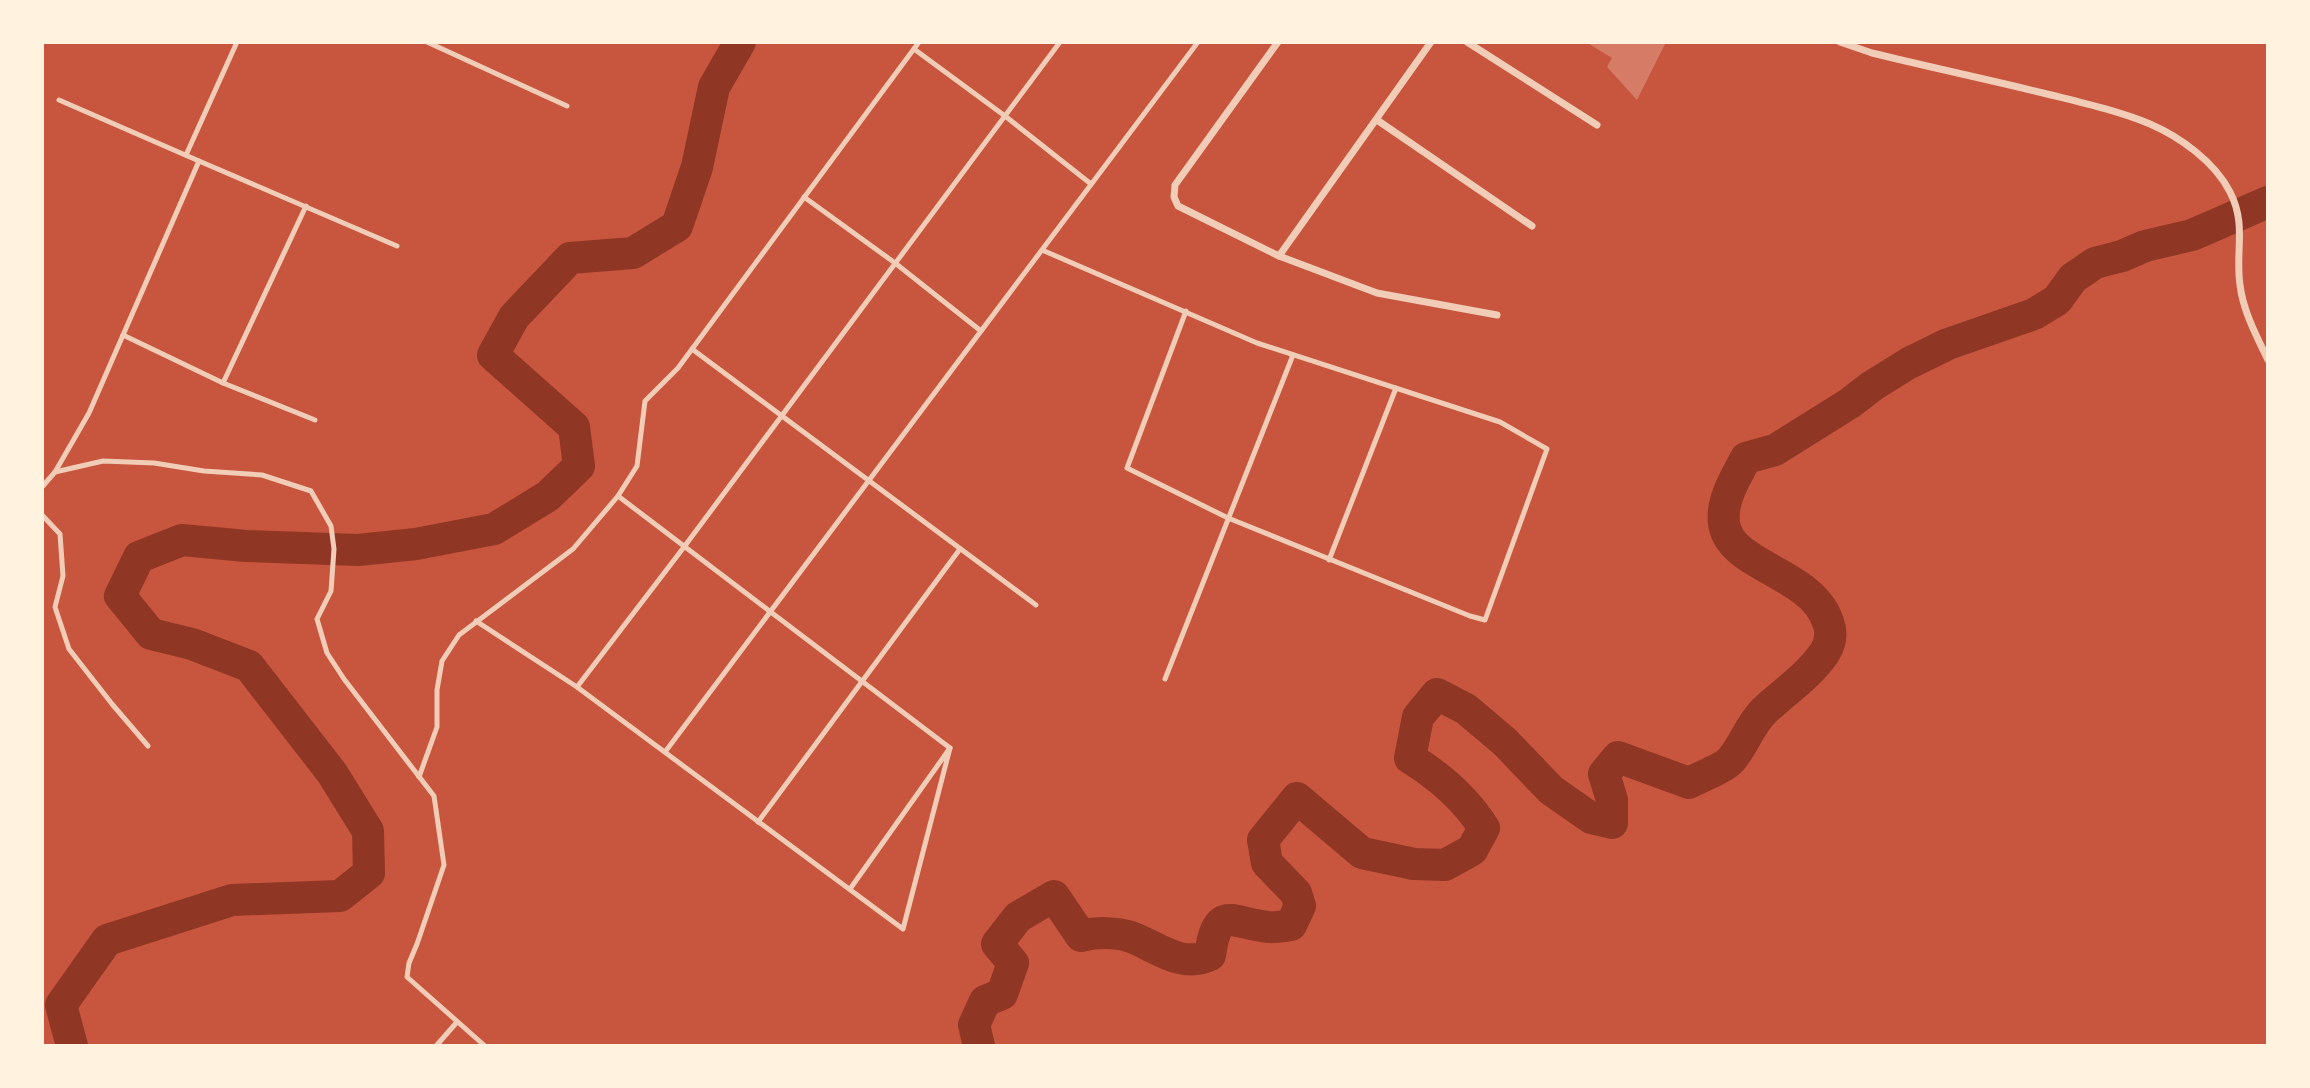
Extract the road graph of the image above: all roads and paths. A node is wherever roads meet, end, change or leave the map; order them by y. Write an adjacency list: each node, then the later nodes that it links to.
1 (237, 42): 16 (lane)
2 (427, 42): 12 (lane)
3 (919, 42): 10 (lane)
4 (1060, 42): 13 (lane)
5 (1198, 42): 18 (lane)
6 (1278, 42): 24 (street)
7 (1431, 42): 14 (street)
8 (1467, 42): 15 (street)
9 (1840, 42): 32 (street)
10 (914, 49): 13 (lane); 19 (lane)
11 (59, 100): 16 (lane)
12 (567, 106)
13 (1005, 116): 18 (lane); 25 (lane)
14 (1377, 120): 21 (street); 24 (street)
15 (1597, 125)
16 (186, 155): 17 (lane)
17 (200, 160): 20 (lane); 29 (lane)
18 (1091, 184): 23 (lane)
19 (804, 197): 25 (lane); 30 (lane)
20 (306, 206): 22 (lane); 33 (lane)
21 (1532, 226)
22 (397, 246)
23 (1042, 250): 26 (lane); 28 (lane)
24 (1279, 256): 27 (street)
25 (895, 264): 28 (lane); 35 (lane)
26 (1186, 311): 31 (lane); 42 (lane)
27 (1497, 315)
28 (981, 331): 38 (lane)
29 (123, 335): 33 (lane); 37 (lane)
30 (692, 349): 35 (lane); 40 (lane)
31 (1293, 355): 34 (lane); 42 (lane)
32 (2268, 360)
33 (223, 383): 36 (lane)
34 (1396, 388): 45 (lane); 45 (lane)
35 (781, 417): 38 (lane); 43 (lane)
36 (315, 419)
37 (55, 472): 39 (lane); 55 (lane)
38 (868, 481): 44 (lane); 47 (lane)
39 (42, 487)
40 (618, 496): 43 (lane); 48 (lane)
41 (42, 515): 52 (lane)
42 (1228, 518): 45 (lane); 49 (lane)
43 (684, 547): 47 (lane); 51 (lane)
44 (960, 549): 46 (lane); 50 (lane)
45 (1329, 559)
46 (1036, 605)
47 (772, 610): 50 (lane); 54 (lane)
48 (476, 621): 51 (lane); 55 (lane)
49 (1165, 679)
50 (862, 680): 53 (lane); 56 (lane)
51 (577, 687): 54 (lane)
52 (148, 746)
53 (950, 748): 57 (lane); 57 (lane)
54 (665, 752): 56 (lane)
55 (419, 777): 58 (lane)
56 (758, 822): 57 (lane)
57 (850, 889)
58 (457, 1021): 59 (lane); 60 (lane)
59 (436, 1046)
60 (485, 1046)

